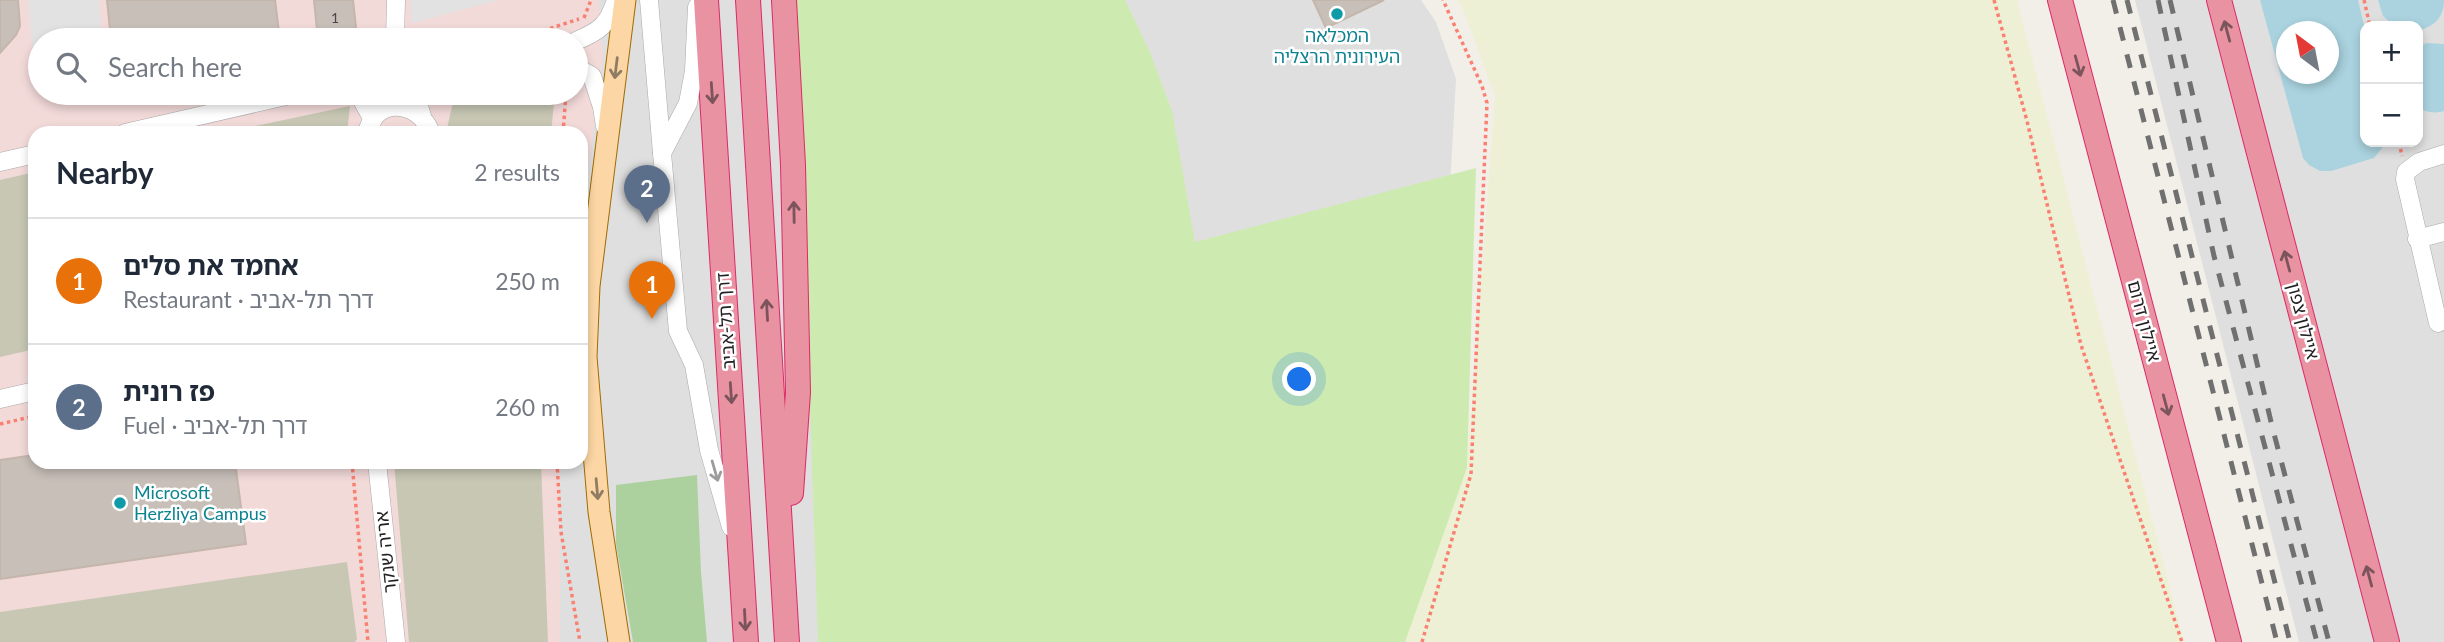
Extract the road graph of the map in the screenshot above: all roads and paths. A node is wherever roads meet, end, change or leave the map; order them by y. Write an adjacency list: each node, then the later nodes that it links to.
1 (616, 0): 16 (street)
2 (625, 0): 28 (main road, one-way to 28)
3 (649, 0): 29 (street)
4 (697, 0): 29 (street)
5 (706, 0): 45 (highway, דרך תל-אביב, one-way to 45)
6 (748, 0): 46 (highway, one-way to 6)
7 (785, 0): 46 (highway, one-way to 7)
8 (1443, 0): 53 (path)
9 (1994, 0): 54 (path)
10 (2060, 0): 55 (highway, איילון דרום, one-way to 55)
11 (2219, 0): 56 (highway, איילון צפון, one-way to 11)
12 (2364, 0): 14 (path)
13 (584, 18): 15 (path)
14 (2370, 21)
15 (552, 28)
16 (588, 36)
17 (588, 74): 28 (street)
18 (247, 105): 25 (street)
19 (364, 105): 24 (street)
20 (381, 105): 24 (street)
21 (419, 105): 23 (street)
22 (565, 105): 27 (path)
23 (422, 116): 24 (street); 26 (street)
24 (373, 122)
25 (155, 126)
26 (427, 126)
27 (564, 126)
28 (607, 139): 35 (main road, one-way to 35)
29 (662, 153): 45 (street, one-way to 45)
30 (2444, 154): 34 (street)
31 (28, 156): 32 (street)
32 (0, 162)
33 (2444, 232): 34 (street)
34 (2417, 239): 36 (street)
35 (588, 310)
36 (2438, 323)
37 (588, 382): 50 (main road, one-way to 50)
38 (28, 393): 39 (street)
39 (0, 399)
40 (28, 418): 41 (path)
41 (0, 424)
42 (353, 469): 47 (path)
43 (378, 469): 48 (street, אריה שנקר)
44 (557, 469): 49 (path)
45 (742, 564): 51 (highway, דרך תל-אביב, one-way to 51)
46 (784, 598): 52 (highway)
47 (368, 642)
48 (396, 642)
49 (580, 642)
50 (619, 642)
51 (746, 642)
52 (787, 642)
53 (1422, 642)
54 (2182, 642)
55 (2229, 642)
56 (2387, 642)

